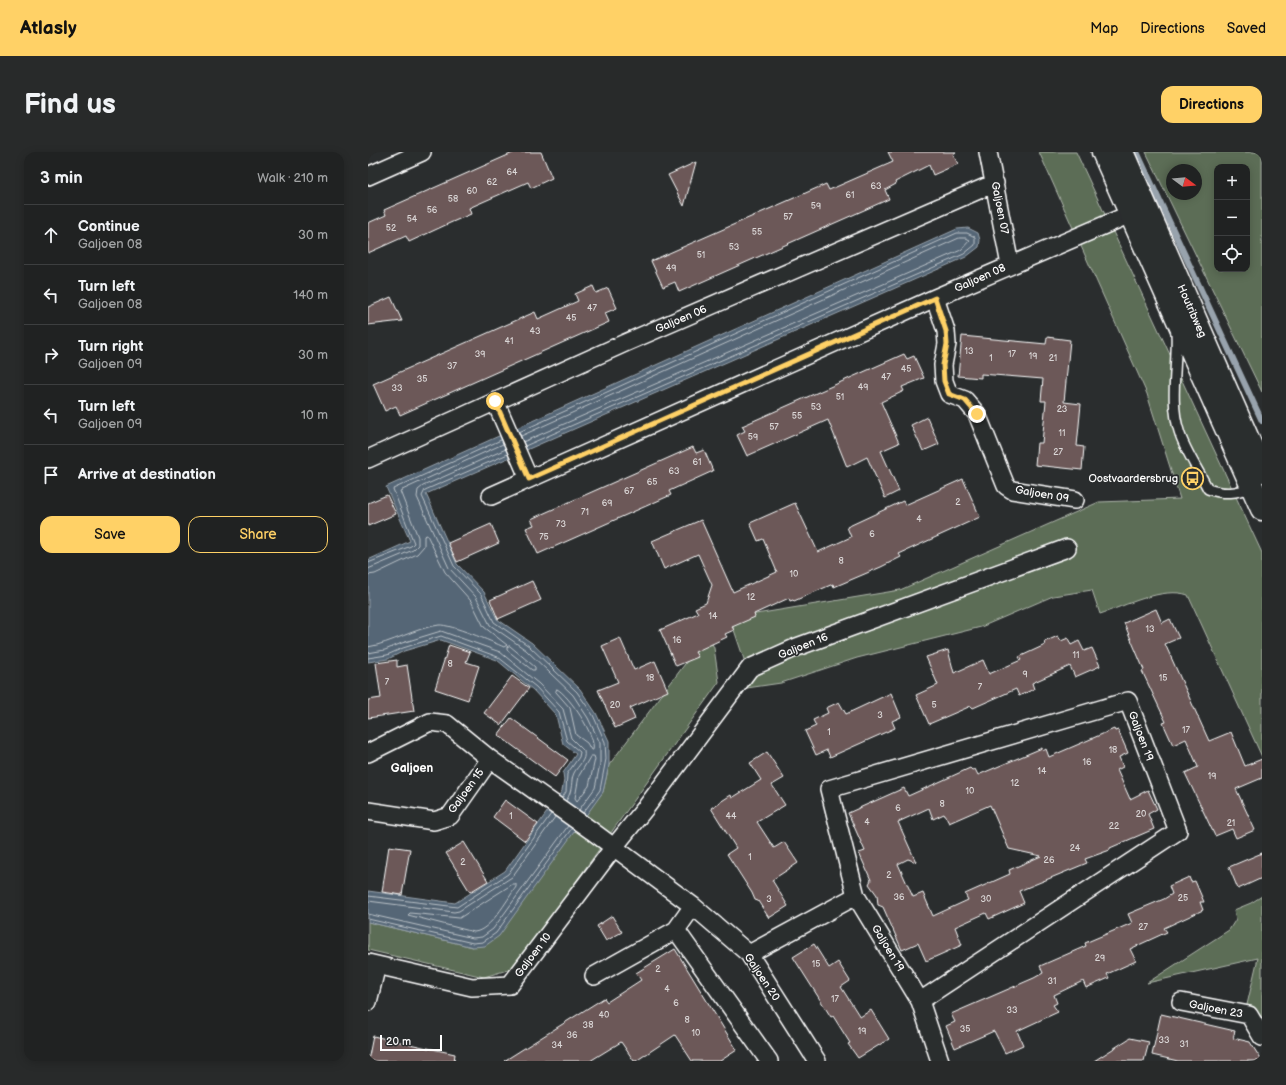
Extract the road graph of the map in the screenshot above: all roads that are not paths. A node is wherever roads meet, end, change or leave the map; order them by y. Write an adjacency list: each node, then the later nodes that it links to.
1 (422, 152): 5 (street)
2 (988, 152): 6 (street, Galjoen 07)
3 (1103, 152): 7 (main road, Houtribweg)
4 (1122, 152): 7 (main road, Houtribweg)
5 (368, 176)
6 (995, 183): 8 (street, Galjoen 07); 11 (street, Galjoen 06)
7 (1138, 211): 8 (street, Galjoen 08); 10 (main road, Houtribweg); 14 (main road, Houtribweg)
8 (1010, 265): 9 (street, Galjoen 08)
9 (935, 298): 13 (street, Galjoen 08); 16 (street, Galjoen 09)
10 (1174, 311): 14 (main road, Houtribweg); 14 (lane, Houtribweg)
11 (495, 401): 12 (street, Galjoen 06); 13 (street)
12 (370, 453)
13 (526, 471): 15 (street, Galjoen 08)
14 (1259, 480): 17 (main road, Houtribweg)
15 (491, 496)
16 (1075, 500)
17 (1262, 509)
18 (1067, 548): 22 (street, Galjoen 16)
19 (368, 753): 20 (street, Galjoen 15)
20 (490, 759): 21 (street, Galjoen 15); 22 (street, Galjoen 15)
21 (368, 811)
22 (614, 847): 24 (street, Galjoen 20); 27 (street, Galjoen 10)
23 (856, 896): 26 (street); 29 (street, Galjoen 19); 29 (street, Galjoen 19)
24 (693, 906): 25 (street); 26 (street, Galjoen 20)
25 (676, 930): 28 (street); 33 (street)
26 (748, 954): 34 (street, Galjoen 20)
27 (373, 964): 30 (street)
28 (594, 976)
29 (920, 1001): 35 (street, Galjoen 19)
30 (368, 1002)
31 (1181, 1002): 32 (street, Galjoen 23)
32 (1262, 1037)
33 (769, 1061)
34 (817, 1061)
35 (940, 1061)

